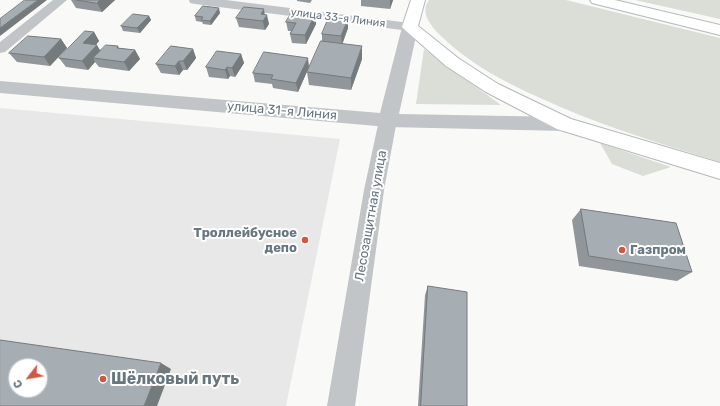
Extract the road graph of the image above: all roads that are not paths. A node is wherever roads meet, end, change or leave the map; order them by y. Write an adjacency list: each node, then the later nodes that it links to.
1 (61, 0): 7 (street)
2 (195, 0): 5 (street, улица 33-я Линия)
3 (418, 0): 5 (main road)
4 (597, 0): 6 (main road)
5 (410, 27): 9 (street, Лесозащитная улица); 10 (main road)
6 (720, 30)
7 (0, 49)
8 (0, 87): 9 (street, улица 31-я Линия)
9 (388, 120): 10 (street, улица 31-я Линия); 12 (street, Лесозащитная улица)
10 (564, 124): 11 (main road)
11 (720, 171)
12 (341, 406)

